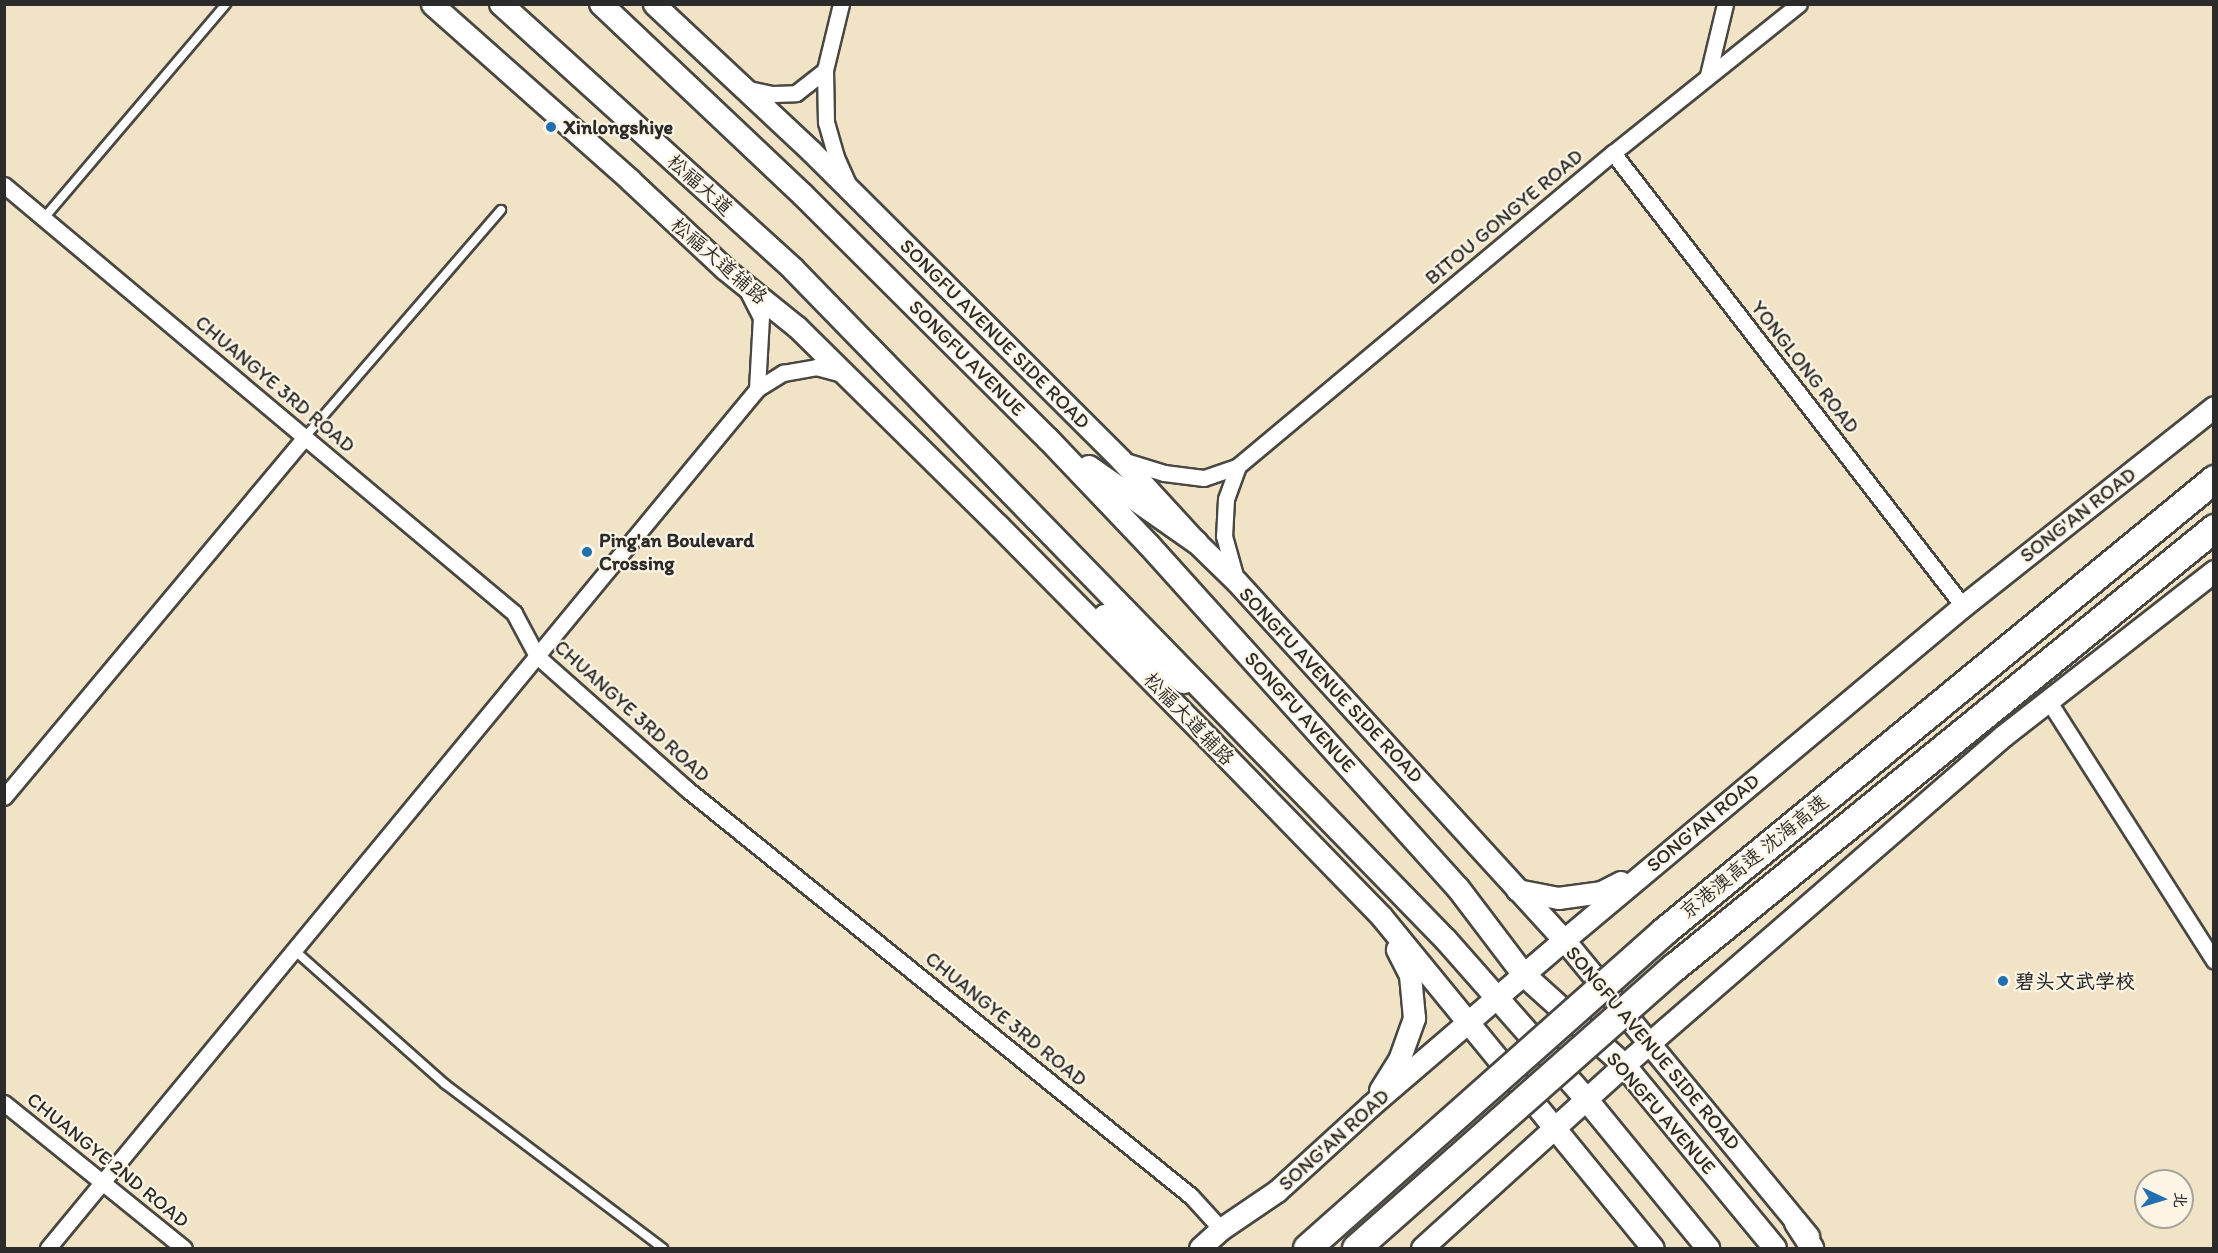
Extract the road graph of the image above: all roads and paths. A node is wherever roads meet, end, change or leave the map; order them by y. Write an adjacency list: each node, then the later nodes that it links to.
1 (226, 4): 18 (lane)
2 (432, 4): 10 (main road, 松福大道辅路)
3 (450, 4): 10 (main road)
4 (501, 4): 31 (main road, 松福大道)
5 (602, 4): 24 (main road)
6 (654, 4): 13 (main road)
7 (841, 4): 11 (street)
8 (1725, 4): 12 (street)
9 (1800, 4): 12 (street, BITOU GONGYE ROAD)
10 (471, 37): 19 (main road, 松福大道辅路)
11 (825, 70): 13 (street); 16 (street)
12 (1708, 75): 14 (street, BITOU GONGYE ROAD)
13 (744, 88): 16 (main road, SONGFU AVENUE SIDE ROAD)
14 (1613, 153): 26 (street, BITOU GONGYE ROAD); 34 (street, YONGLONG ROAD)
15 (4, 185): 18 (street, CHUANGYE 3RD ROAD)
16 (850, 190): 25 (main road, SONGFU AVENUE SIDE ROAD)
17 (501, 210): 23 (lane)
18 (44, 218): 23 (street, CHUANGYE 3RD ROAD)
19 (744, 284): 20 (main road, 松福大道辅路); 21 (street)
20 (847, 376): 21 (street); 28 (main road, 松福大道辅路)
21 (757, 389): 35 (street)
22 (2214, 407): 34 (main road, SONG'AN ROAD)
23 (305, 437): 35 (street, CHUANGYE 3RD ROAD); 40 (street)
24 (1048, 439): 30 (main road); 47 (main road, SONGFU AVENUE)
25 (1120, 459): 26 (street); 30 (main road, SONGFU AVENUE SIDE ROAD)
26 (1238, 466): 33 (street)
27 (2214, 479): 63 (highway, 京港澳高速 沈海高速, bridge)
28 (998, 525): 36 (main road, 松福大道辅路); 39 (main road, 松福大道辅路)
29 (2214, 528): 64 (highway, 京港澳高速 沈海高速, bridge)
30 (1196, 542): 33 (main road, SONGFU AVENUE SIDE ROAD)
31 (1081, 564): 36 (main road, 松福大道辅路); 38 (main road)
32 (2214, 571): 37 (main road)
33 (1237, 582): 42 (main road, SONGFU AVENUE SIDE ROAD)
34 (1963, 606): 41 (main road, SONG'AN ROAD)
35 (537, 656): 45 (street); 58 (street, CHUANGYE 3RD ROAD)
36 (1152, 656): 38 (main road, 松福大道辅路); 39 (main road, 松福大道辅路)
37 (2048, 700): 46 (street); 50 (main road)
38 (1256, 744): 48 (main road)
39 (1257, 792): 43 (main road)
40 (4, 797)
41 (1646, 870): 42 (main road); 44 (main road, SONG'AN ROAD)
42 (1517, 890): 44 (main road, SONGFU AVENUE SIDE ROAD)
43 (1381, 916): 49 (main road); 54 (main road)
44 (1563, 940): 47 (main road, SONG'AN ROAD); 50 (main road, SONGFU AVENUE SIDE ROAD)
45 (293, 950): 56 (street); 61 (lane)
46 (2214, 961)
47 (1524, 975): 48 (main road, SONG'AN ROAD); 51 (main road, SONGFU AVENUE)
48 (1497, 999): 49 (main road, SONG'AN ROAD); 52 (main road)
49 (1468, 1023): 54 (main road, SONG'AN ROAD); 55 (main road)
50 (1649, 1044): 51 (main road); 57 (main road, SONGFU AVENUE SIDE ROAD)
51 (1624, 1065): 52 (main road); 68 (main road, SONGFU AVENUE)
52 (1586, 1099): 55 (main road); 67 (main road)
53 (4, 1104): 56 (street, CHUANGYE 2ND ROAD)
54 (1370, 1107): 58 (main road, SONG'AN ROAD)
55 (1554, 1128): 65 (main road); 66 (main road)
56 (102, 1182): 59 (street); 60 (street, CHUANGYE 2ND ROAD)
57 (1796, 1223): 69 (main road); 70 (main road, SONGFU AVENUE SIDE ROAD)
58 (1221, 1229): 62 (main road, SONG'AN ROAD)
59 (48, 1248)
60 (184, 1248)
61 (662, 1248)
62 (1200, 1248)
63 (1307, 1248)
64 (1356, 1248)
65 (1422, 1248)
66 (1653, 1248)
67 (1708, 1248)
68 (1775, 1248)
69 (1812, 1248)
70 (1817, 1248)

